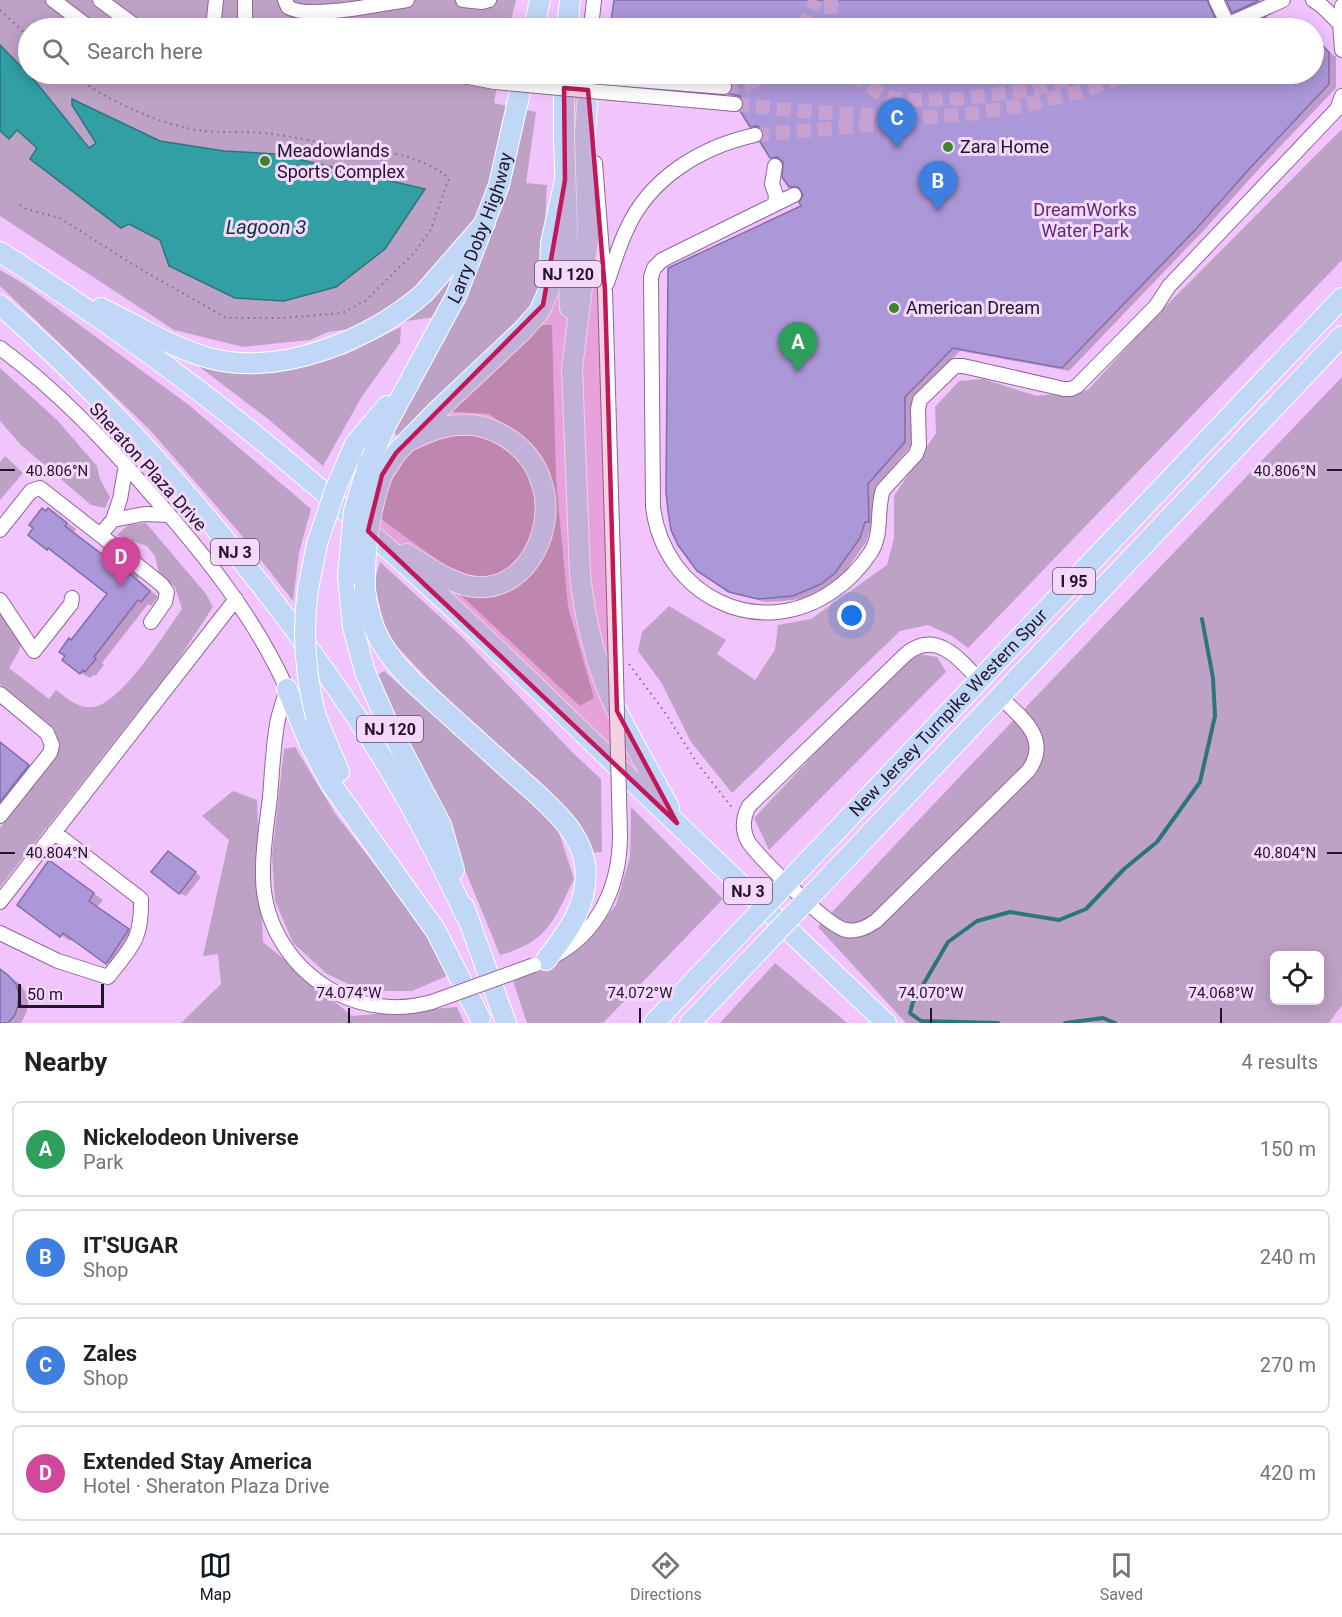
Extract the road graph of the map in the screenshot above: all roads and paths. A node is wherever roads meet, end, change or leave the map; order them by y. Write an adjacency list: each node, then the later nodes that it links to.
1 (53, 0): 17 (street)
2 (100, 0): 18 (street)
3 (216, 0): 19 (street)
4 (285, 0): 5 (street)
5 (407, 0)
6 (463, 0): 7 (street)
7 (489, 0)
8 (540, 0): 22 (highway)
9 (570, 0): 23 (highway)
10 (594, 0): 24 (street)
11 (1216, 0): 25 (street)
12 (1283, 0): 26 (street)
13 (1313, 0): 27 (street)
14 (245, 3): 20 (street); 21 (street)
15 (1342, 6): 27 (street)
16 (0, 10): 28 (path)
17 (77, 18)
18 (124, 18)
19 (214, 18)
20 (240, 18)
21 (250, 18)
22 (536, 18)
23 (568, 18)
24 (592, 18)
25 (1221, 18)
26 (1244, 18)
27 (1340, 24): 29 (street)
28 (18, 27)
29 (1342, 50)
30 (86, 84): 45 (path)
31 (516, 84): 39 (street, bridge)
32 (522, 84): 46 (highway, Larry Doby Highway / NJ 120)
33 (564, 84): 42 (highway, NJ 120)
34 (588, 84): 38 (street)
35 (687, 84): 36 (street, bridge)
36 (724, 87)
37 (1342, 96): 44 (street)
38 (587, 104): 49 (street); 55 (highway)
39 (735, 104)
40 (755, 135): 49 (street)
41 (775, 166): 44 (street)
42 (565, 180): 55 (highway, NJ 120); 57 (highway)
43 (794, 195): 44 (street)
44 (775, 204)
45 (20, 205)
46 (485, 223): 48 (highway); 56 (highway, Larry Doby Highway / NJ 120)
47 (0, 252): 48 (highway, NJ 3)
48 (45, 281): 64 (highway, NJ 3)
49 (605, 290): 81 (street, bridge)
50 (1342, 298): 70 (highway, New Jersey Turnpike Western Spur / I 95)
51 (0, 305): 79 (highway, NJ 3)
52 (1342, 336): 73 (highway, New Jersey Turnpike Western Spur / I 95)
53 (0, 348): 54 (street, Sheraton Plaza Drive)
54 (7, 357): 58 (street, Sheraton Plaza Drive)
55 (572, 369): 76 (highway, NJ 120)
56 (413, 374): 59 (highway, NJ 120); 82 (highway, bridge)
57 (408, 441): 59 (highway); 64 (highway)
58 (126, 465): 60 (street, Sheraton Plaza Drive); 61 (street)
59 (375, 469): 79 (highway, NJ 120, bridge); 81 (highway, bridge)
60 (169, 515): 61 (street); 67 (street, Sheraton Plaza Drive)
61 (113, 520): 63 (street)
62 (0, 530): 63 (street)
63 (100, 535): 68 (street)
64 (377, 538): 76 (highway, NJ 3)
65 (72, 598): 66 (street)
66 (0, 600)
67 (236, 600): 71 (street, Sheraton Plaza Drive); 77 (street)
68 (151, 622)
69 (626, 660): 75 (path)
70 (980, 680): 75 (street); 84 (highway, New Jersey Turnpike Western Spur / I 95, bridge)
71 (287, 689): 81 (street, bridge); 82 (highway)
72 (0, 694): 74 (street)
73 (999, 696): 75 (street); 85 (highway, New Jersey Turnpike Western Spur / I 95, bridge)
74 (0, 816)
75 (744, 817)
76 (677, 823): 86 (highway, NJ 3)
77 (54, 832): 78 (street); 80 (street)
78 (0, 902)
79 (467, 918): 83 (highway, NJ 3)
80 (0, 933)
81 (540, 962)
82 (481, 1021)
83 (506, 1023)
84 (654, 1023)
85 (690, 1023)
86 (886, 1023)

